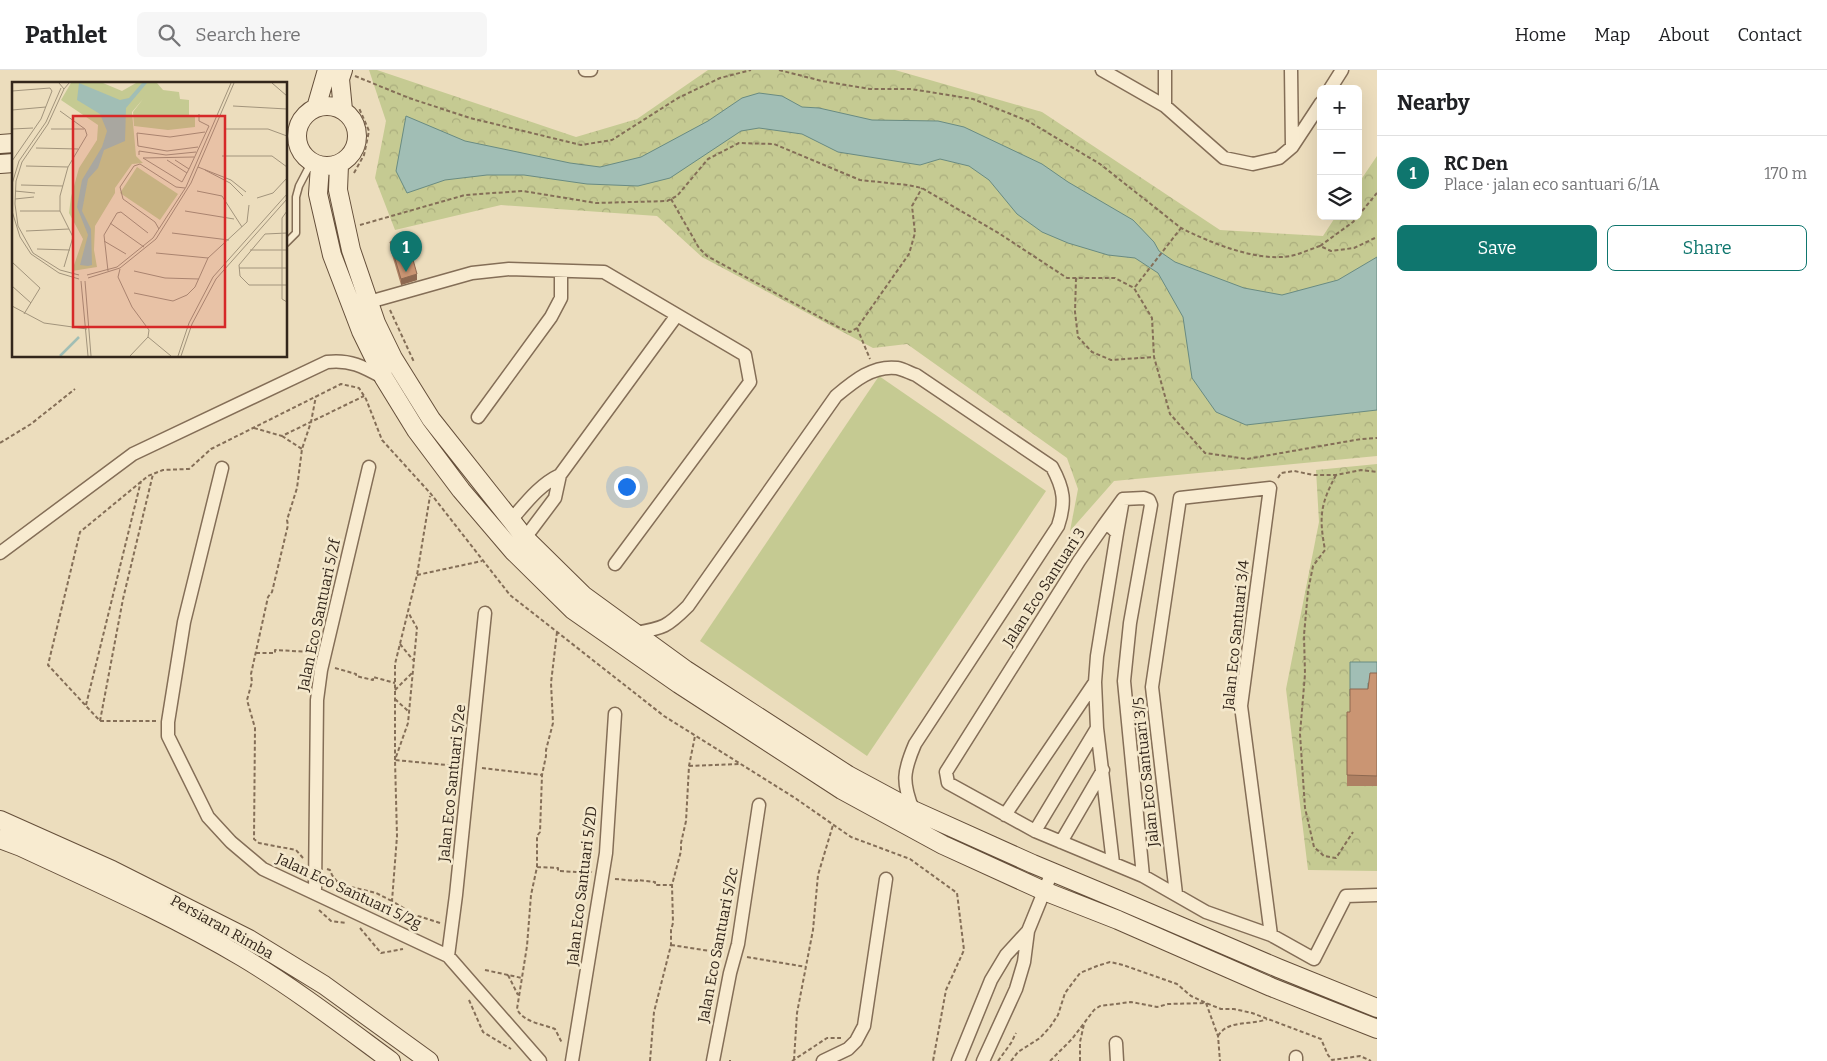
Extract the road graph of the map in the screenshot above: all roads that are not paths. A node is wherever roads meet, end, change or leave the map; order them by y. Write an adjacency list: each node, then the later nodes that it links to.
1 (327, 70): 11 (street)
2 (585, 70): 3 (street)
3 (591, 70)
4 (1102, 70): 10 (street)
5 (1165, 70): 10 (street)
6 (1292, 70): 15 (street)
7 (1342, 70): 9 (street)
8 (349, 73): 12 (street)
9 (1333, 85)
10 (1165, 106): 15 (street)
11 (316, 108): 12 (street); 14 (street)
12 (351, 109): 17 (street)
13 (1317, 109): 15 (street)
14 (293, 124): 16 (street)
15 (1292, 147)
16 (305, 158): 17 (street); 18 (lane); 22 (street)
17 (338, 165): 20 (street)
18 (288, 241)
19 (561, 271): 20 (street); 21 (street); 23 (street)
20 (377, 299): 29 (street)
21 (677, 314): 26 (street); 34 (street)
22 (384, 378): 33 (street); 52 (street)
23 (478, 417)
24 (369, 467): 53 (street, Jalan Eco Santuari 5/2f)
25 (222, 468): 53 (street, Jalan Eco Santuari 5/2g)
26 (560, 475): 29 (street); 32 (street)
27 (1270, 488): 54 (street, Jalan Eco Santuari 3/5); 57 (street, Jalan Eco Santuari 3/4)
28 (1124, 499): 30 (street); 31 (street); 50 (street)
29 (511, 520): 32 (street)
30 (1104, 525): 31 (street, Jalan Eco Santuari 3); 43 (street, Jalan Eco Santuari 3)
31 (1117, 533): 37 (street)
32 (525, 538): 36 (street)
33 (0, 553)
34 (615, 564)
35 (485, 612): 58 (street, Jalan Eco Santuari 5/2e)
36 (635, 633): 42 (street); 42 (street)
37 (1095, 682): 39 (street); 43 (street)
38 (615, 714): 62 (street, Jalan Eco Santuari 5/2D)
39 (1098, 728): 40 (street); 45 (street)
40 (1103, 770): 47 (street); 48 (street)
41 (758, 805): 66 (street, Jalan Eco Santuari 5/2c)
42 (914, 810): 49 (street)
43 (1005, 815): 45 (street, Jalan Eco Santuari 3)
44 (0, 820): 64 (street, Persiaran Rimba)
45 (1035, 831): 47 (street, Jalan Eco Santuari 3)
46 (0, 839): 63 (street, Persiaran Rimba)
47 (1061, 842): 48 (street, Jalan Eco Santuari 3)
48 (1113, 863): 50 (street, Jalan Eco Santuari 3)
49 (1052, 872): 52 (street); 59 (street)
50 (1143, 876): 54 (street, Jalan Eco Santuari 3)
51 (886, 879): 67 (street)
52 (1044, 891): 56 (street); 60 (street)
53 (315, 892): 58 (street, Jalan Eco Santuari 5/2g)
54 (1176, 894): 57 (street, Jalan Eco Santuari 3)
55 (1377, 894): 57 (street, Jalan Eco Santuari 3)
56 (1028, 931): 68 (street); 69 (street)
57 (1271, 935)
58 (448, 956): 65 (street, Jalan Eco Santuari 5/2g)
59 (1377, 1008)
60 (1377, 1028)
61 (1116, 1043): 70 (street)
62 (573, 1058)
63 (391, 1061)
64 (429, 1061)
65 (540, 1061)
66 (713, 1061)
67 (823, 1061)
68 (958, 1061)
69 (983, 1061)
70 (1117, 1061)

